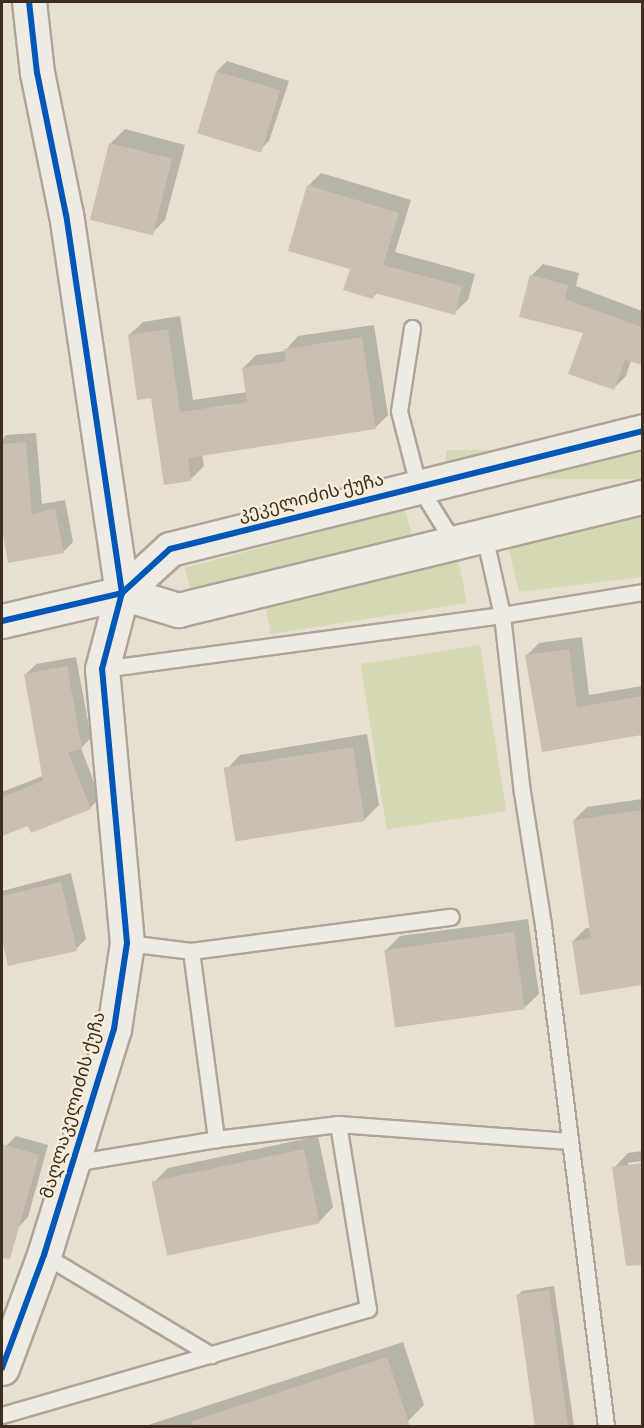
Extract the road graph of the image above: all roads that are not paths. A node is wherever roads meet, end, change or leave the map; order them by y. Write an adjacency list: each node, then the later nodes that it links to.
1 (28, 2): 8 (street)
2 (412, 328): 4 (lane)
3 (642, 431): 4 (street, კეკელიძის ქუჩა)
4 (418, 485): 6 (lane); 8 (street, კეკელიძის ქუჩა)
5 (642, 497): 6 (street)
6 (469, 539): 8 (street); 9 (lane)
7 (642, 592): 9 (lane)
8 (122, 593): 10 (street, კეკელიძის ქუჩა); 11 (street, მაღლაკელიძის ქუჩა)
9 (502, 615): 11 (lane); 17 (lane)
10 (2, 621)
11 (102, 669): 13 (street, მაღლაკელიძის ქუჩა)
12 (451, 916): 14 (lane)
13 (127, 943): 14 (lane); 18 (street, მაღლაკელიძის ქუჩა)
14 (191, 951): 16 (lane)
15 (338, 1124): 16 (lane); 17 (lane); 20 (lane)
16 (216, 1139): 18 (lane)
17 (569, 1141): 23 (lane)
18 (73, 1163): 19 (street, მაღლაკელიძის ქუჩა)
19 (44, 1255): 20 (lane); 21 (street, მაღლაკელიძის ქუჩა)
20 (211, 1355): 22 (lane)
21 (2, 1368)
22 (2, 1415)
23 (606, 1426)

